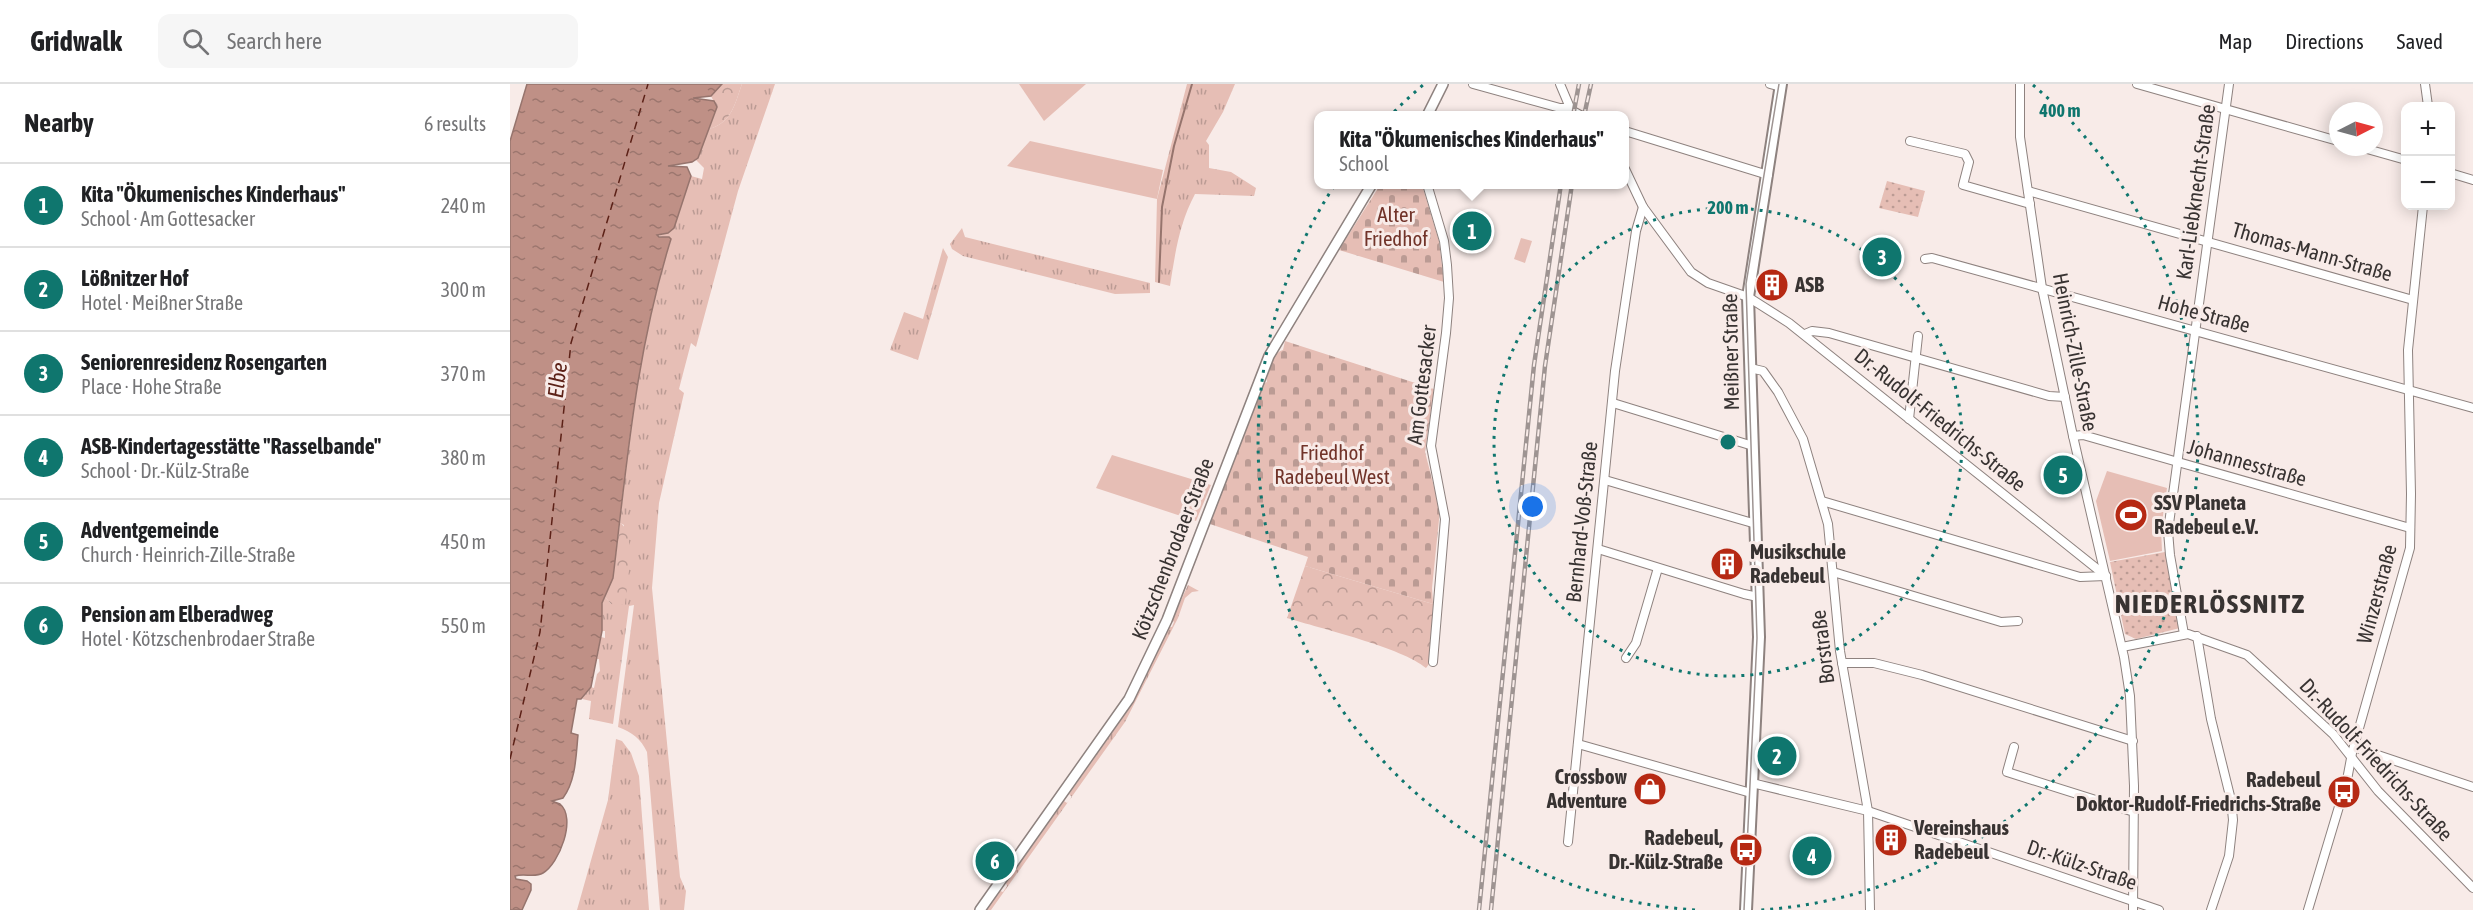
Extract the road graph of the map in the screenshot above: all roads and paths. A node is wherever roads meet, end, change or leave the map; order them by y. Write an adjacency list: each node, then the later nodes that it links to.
1 (1443, 84): 12 (street)
2 (1473, 84): 10 (street)
3 (1560, 84): 10 (street)
4 (2020, 84): 25 (street, Heinrich-Zille-Straße)
5 (2137, 84): 11 (street)
6 (2229, 84): 11 (street, Karl-Liebknecht-Straße)
7 (2425, 84): 9 (street)
8 (1777, 85): 20 (main road, Meißner Straße)
9 (2427, 102)
10 (1569, 108): 13 (street)
11 (2224, 109): 15 (street); 29 (street, Karl-Liebknecht-Straße)
12 (1430, 111)
13 (1574, 111)
14 (1629, 132): 20 (street)
15 (2329, 138)
16 (1910, 141): 26 (street)
17 (2383, 154): 18 (street)
18 (2401, 159)
19 (2455, 174): 22 (street)
20 (1767, 175): 32 (main road, Meißner Straße)
21 (1629, 177): 27 (street, Dr.-Rudolf-Friedrichs-Straße)
22 (2473, 180)
23 (1369, 189): 75 (street, Kötzschenbrodaer Straße)
24 (1428, 189): 61 (street, Am Gottesacker)
25 (2028, 191): 26 (street, Heinrich-Zille-Straße); 29 (street, Thomas-Mann-Straße)
26 (2030, 204): 31 (street, Heinrich-Zille-Straße)
27 (1643, 207): 32 (street, Dr.-Rudolf-Friedrichs-Straße); 41 (street, Bernhard-Voß-Straße)
28 (2423, 210): 33 (street, Winzerstraße)
29 (2207, 240): 33 (street, Thomas-Mann-Straße); 34 (street, Karl-Liebknecht-Straße)
30 (1925, 259): 31 (street, Hohe Straße)
31 (2042, 288): 34 (street, Hohe Straße); 40 (street, Heinrich-Zille-Straße)
32 (1748, 297): 35 (street, Dr.-Rudolf-Friedrichs-Straße); 38 (main road, Meißner Straße)
33 (2413, 300): 39 (street, Winzerstraße)
34 (2195, 330): 39 (street, Hohe Straße); 46 (street, Karl-Liebknecht-Straße)
35 (1805, 334): 37 (street); 43 (street, Dr.-Rudolf-Friedrichs-Straße)
36 (1918, 336): 37 (street)
37 (1916, 357): 40 (street); 43 (street)
38 (1750, 368): 45 (main road, Meißner Straße); 48 (street, Borstraße)
39 (2408, 390): 42 (street, Hohe Straße); 50 (street, Winzerstraße)
40 (2065, 397): 44 (street, Heinrich-Zille-Straße)
41 (1612, 403): 45 (street); 47 (street, Bernhard-Voß-Straße)
42 (2473, 408)
43 (1909, 419): 54 (street, Dr.-Rudolf-Friedrichs-Straße)
44 (2073, 436): 46 (street, Johannesstraße); 54 (street, Heinrich-Zille-Straße)
45 (1753, 446): 49 (main road, Meißner Straße)
46 (2177, 462): 50 (street, Johannesstraße); 57 (street, Karl-Liebknecht-Straße)
47 (1605, 480): 49 (street); 51 (street, Bernhard-Voß-Straße)
48 (1822, 501): 53 (street, Borstraße); 54 (street)
49 (1756, 524): 55 (main road, Meißner Straße)
50 (2410, 528): 66 (street, Winzerstraße)
51 (1598, 549): 52 (street); 64 (street, Bernhard-Voß-Straße)
52 (1658, 568): 55 (street); 60 (street)
53 (1833, 572): 56 (street); 62 (street, Borstraße)
54 (2106, 576): 59 (street, Heinrich-Zille-Straße)
55 (1758, 597): 69 (main road, Meißner Straße)
56 (2018, 621)
57 (2184, 634): 58 (street, Dr.-Rudolf-Friedrichs-Straße); 59 (street)
58 (2197, 636): 67 (street, Dr.-Rudolf-Friedrichs-Straße); 80 (street)
59 (2122, 647): 63 (street)
60 (1626, 658)
61 (1433, 662)
62 (1842, 663): 63 (street); 70 (street, Borstraße)
63 (2133, 741): 71 (street)
64 (1578, 744): 69 (street, Dr.-Külz-Straße); 72 (street, Bernhard-Voß-Straße)
65 (2014, 747): 71 (street)
66 (2354, 747): 67 (street, Winzerstraße); 68 (street)
67 (2351, 757): 73 (street, Dr.-Rudolf-Friedrichs-Straße); 81 (street, Winzerstraße)
68 (2473, 787)
69 (1751, 788): 70 (street, Dr.-Külz-Straße); 76 (main road, Meißner Straße)
70 (1868, 811): 74 (street, Dr.-Külz-Straße); 77 (street, Borstraße)
71 (2134, 812): 74 (street)
72 (1568, 842)
73 (2473, 888)
74 (2132, 901): 78 (street); 79 (street, Dr.-Külz-Straße)
75 (980, 910)
76 (1746, 910)
77 (1870, 910)
78 (2133, 910)
79 (2159, 910)
80 (2211, 910)
81 (2308, 910)

